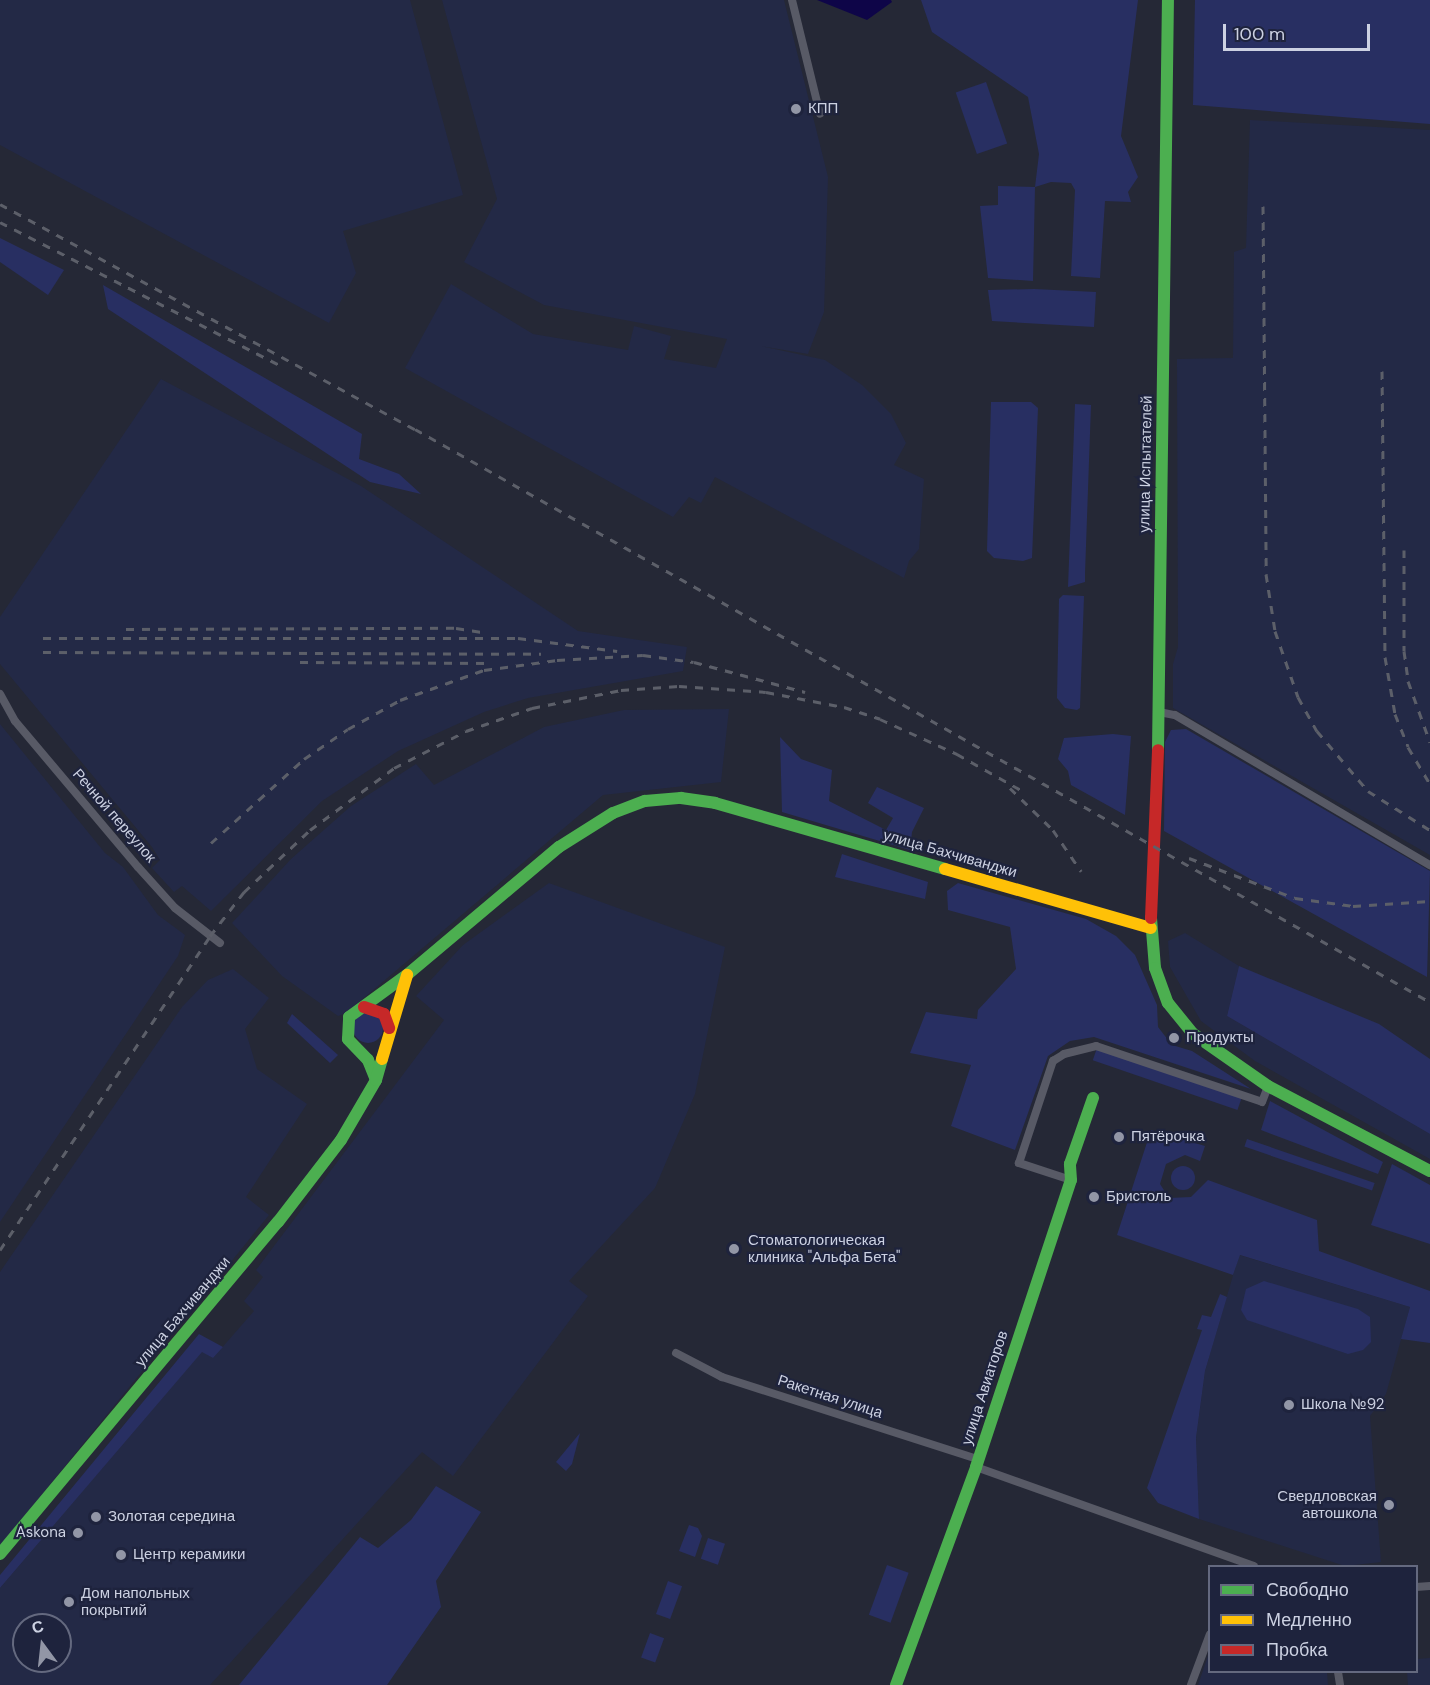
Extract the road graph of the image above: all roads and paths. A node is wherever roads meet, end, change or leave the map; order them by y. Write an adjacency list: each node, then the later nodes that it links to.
1 (792, 0): 3 (street)
2 (1168, 0): 5 (main road, улица Испытателей)
3 (820, 114)
4 (0, 694): 8 (street, Речной переулок)
5 (1159, 712): 6 (street); 7 (main road, улица Испытателей)
6 (1430, 865)
7 (1151, 928): 9 (main road, улица Бахчиванджи); 15 (main road)
8 (220, 943)
9 (408, 974): 10 (main road, улица Бахчиванджи); 11 (main road, улица Бахчиванджи)
10 (364, 1007): 11 (main road); 13 (main road, улица Бахчиванджи)
11 (389, 1029): 12 (main road, улица Бахчиванджи)
12 (384, 1046): 13 (main road); 14 (main road, улица Бахчиванджи)
13 (363, 1054): 14 (main road, улица Бахчиванджи)
14 (376, 1080): 21 (main road, улица Бахчиванджи)
15 (1268, 1086): 17 (main road); 18 (street)
16 (1093, 1098): 18 (main road, улица Авиаторов)
17 (1430, 1172)
18 (1071, 1180): 20 (main road, улица Авиаторов)
19 (676, 1353): 20 (street, Ракетная улица)
20 (977, 1463): 22 (street, Ракетная улица); 24 (main road, улица Авиаторов)
21 (0, 1554)
22 (1232, 1563)
23 (1208, 1637): 25 (street)
24 (896, 1685)
25 (1191, 1685)

